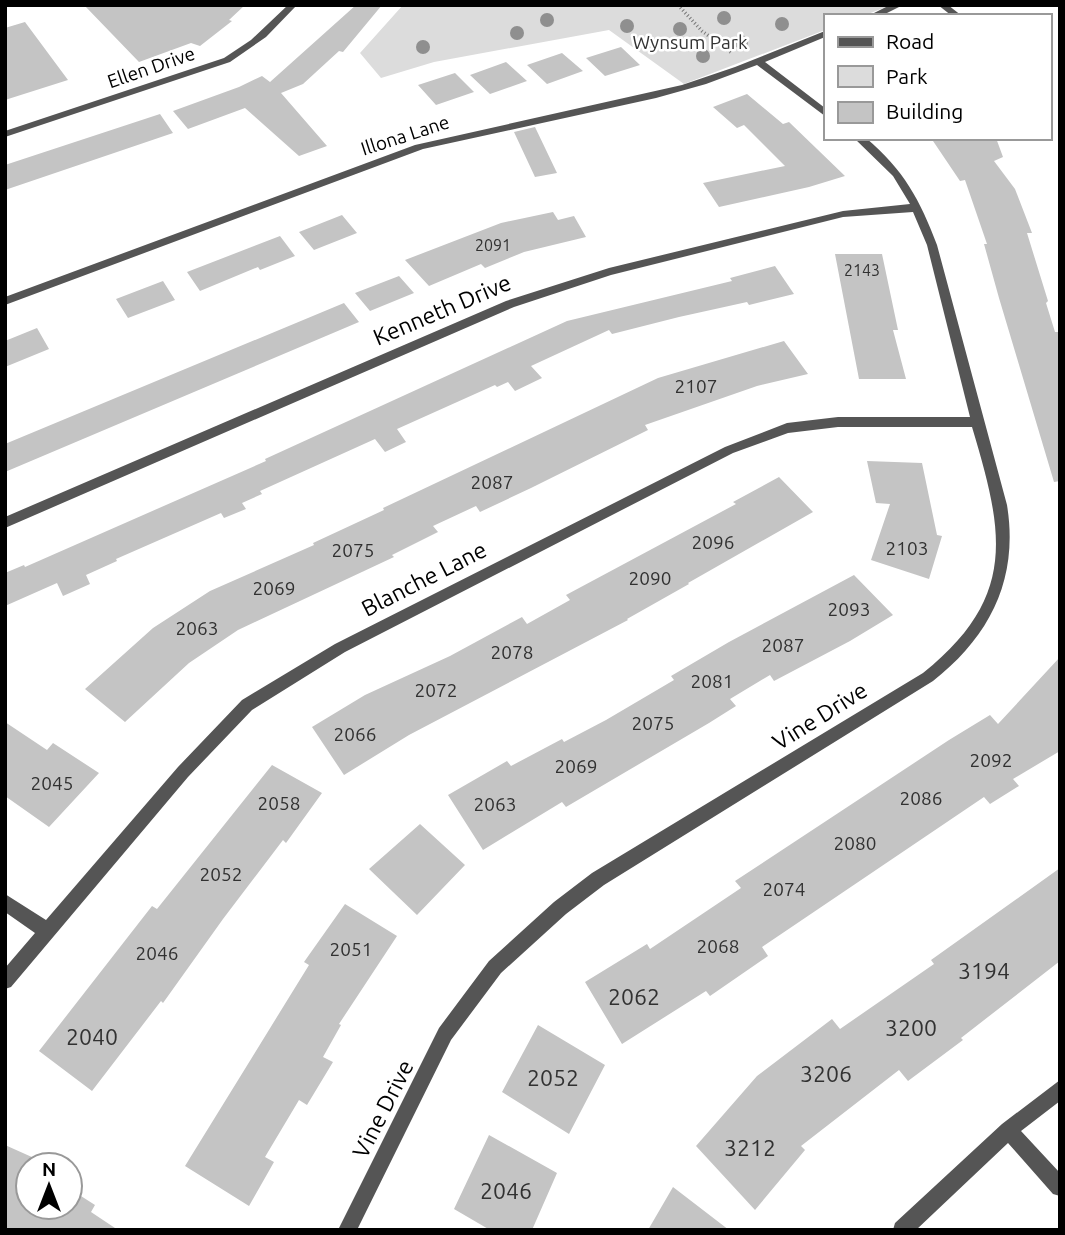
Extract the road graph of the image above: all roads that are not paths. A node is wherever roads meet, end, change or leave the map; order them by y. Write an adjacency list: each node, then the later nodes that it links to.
1 (293, 5): 7 (street, Ellen Drive)
2 (899, 5): 3 (street)
3 (877, 14)
4 (824, 34): 5 (street, Illona Lane)
5 (752, 62): 6 (street); 10 (street, Illona Lane)
6 (824, 112)
7 (5, 134)
8 (862, 140): 9 (street, Vine Drive)
9 (918, 206): 11 (street, Vine Drive); 12 (street, Kenneth Drive)
10 (5, 301)
11 (977, 422): 14 (street, Blanche Lane); 19 (street, Vine Drive)
12 (5, 523)
13 (5, 902): 14 (street)
14 (47, 931): 15 (street, Blanche Lane)
15 (5, 981)
16 (1060, 1089): 17 (street)
17 (1008, 1130): 18 (street); 20 (street)
18 (1060, 1187)
19 (347, 1230)
20 (902, 1230)

